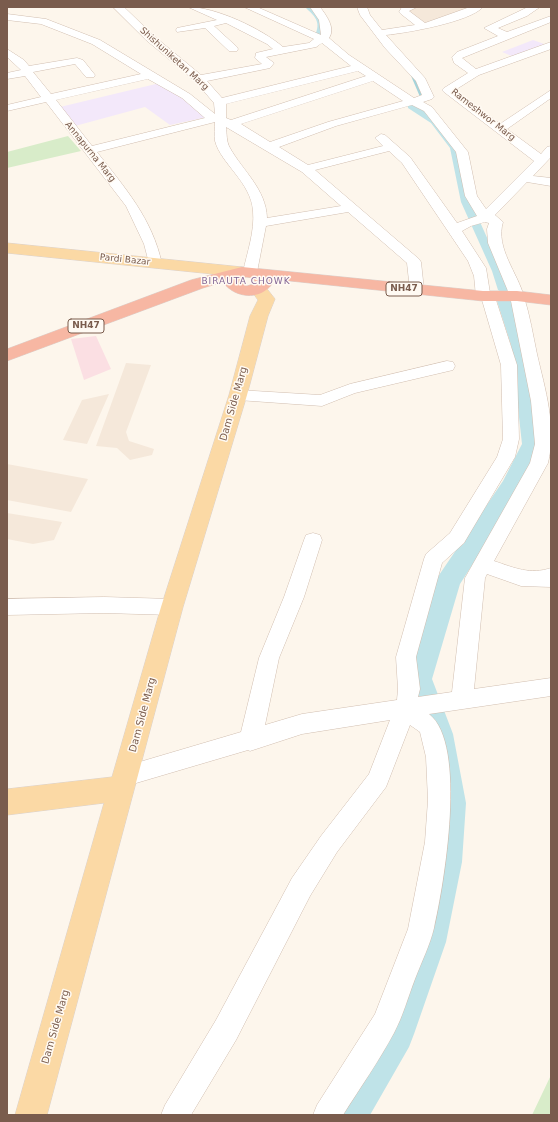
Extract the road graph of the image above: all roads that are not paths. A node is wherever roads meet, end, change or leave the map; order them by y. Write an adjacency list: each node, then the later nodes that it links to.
1 (118, 7): 32 (street, Shishuniketan Marg)
2 (193, 7): 12 (street)
3 (249, 7): 20 (street)
4 (315, 7): 20 (street)
5 (376, 7): 9 (street)
6 (412, 7): 15 (street)
7 (478, 7): 15 (street)
8 (535, 7): 19 (street)
9 (363, 9): 18 (street)
10 (7, 17): 30 (street)
11 (551, 19): 14 (street)
12 (227, 20): 13 (street); 23 (street)
13 (207, 25): 16 (street); 22 (street)
14 (531, 26): 17 (street); 19 (street)
15 (424, 27): 18 (street)
16 (181, 30)
17 (551, 31)
18 (380, 33): 37 (street)
19 (507, 36): 27 (street)
20 (321, 39): 23 (street); 25 (street)
21 (551, 45): 27 (street, Rameshwor Marg)
22 (233, 49)
23 (281, 51): 32 (street)
24 (7, 52): 26 (street, Annapurna Marg)
25 (360, 67): 31 (street); 36 (street)
26 (27, 71): 28 (street); 29 (street); 35 (street, Annapurna Marg)
27 (475, 73): 33 (street, Rameshwor Marg)
28 (90, 75)
29 (7, 76)
30 (150, 76): 35 (street); 39 (street)
31 (374, 76): 37 (street); 39 (street)
32 (199, 79): 36 (street, Shishuniketan Marg)
33 (448, 90): 37 (street); 40 (street, Rameshwor Marg)
34 (551, 93): 40 (street)
35 (48, 100): 38 (street); 45 (street, Annapurna Marg)
36 (220, 102): 39 (street)
37 (422, 104): 42 (street); 51 (street)
38 (7, 108)
39 (221, 121): 42 (street); 45 (street); 52 (street)
40 (500, 129): 46 (street, Rameshwor Marg)
41 (381, 138): 43 (street)
42 (267, 147): 47 (street)
43 (392, 147): 47 (street); 53 (street)
44 (551, 150): 46 (street)
45 (88, 151): 55 (street, Annapurna Marg)
46 (541, 160): 48 (street)
47 (306, 169): 50 (street)
48 (525, 178): 49 (street); 51 (street)
49 (551, 182)
50 (350, 208): 52 (street); 57 (street)
51 (484, 218): 53 (street); 59 (street)
52 (260, 223): 56 (street)
53 (461, 226): 58 (street)
54 (7, 248): 55 (main road, Pardi Bazar)
55 (155, 264): 56 (main road, Pardi Bazar)
56 (248, 281): 57 (highway, NH47); 61 (highway, NH47); 63 (main road, Dam Side Marg)
57 (418, 290): 58 (highway, NH47)
58 (488, 296): 59 (highway, NH47); 72 (street)
59 (518, 296): 60 (highway, NH47); 64 (street)
60 (551, 300)
61 (7, 355)
62 (447, 366): 63 (street)
63 (238, 395): 69 (main road, Dam Side Marg)
64 (545, 402): 66 (street)
65 (313, 540): 73 (street)
66 (482, 564): 67 (street); 71 (street)
67 (550, 579)
68 (7, 607): 69 (street)
69 (172, 607): 74 (main road, Dam Side Marg)
70 (551, 687): 71 (street)
71 (452, 702): 72 (street)
72 (412, 708): 73 (street); 77 (street); 78 (street)
73 (250, 741): 74 (street)
74 (125, 782): 75 (main road); 76 (main road, Dam Side Marg)
75 (7, 802)
76 (31, 1115)
77 (175, 1115)
78 (327, 1115)

